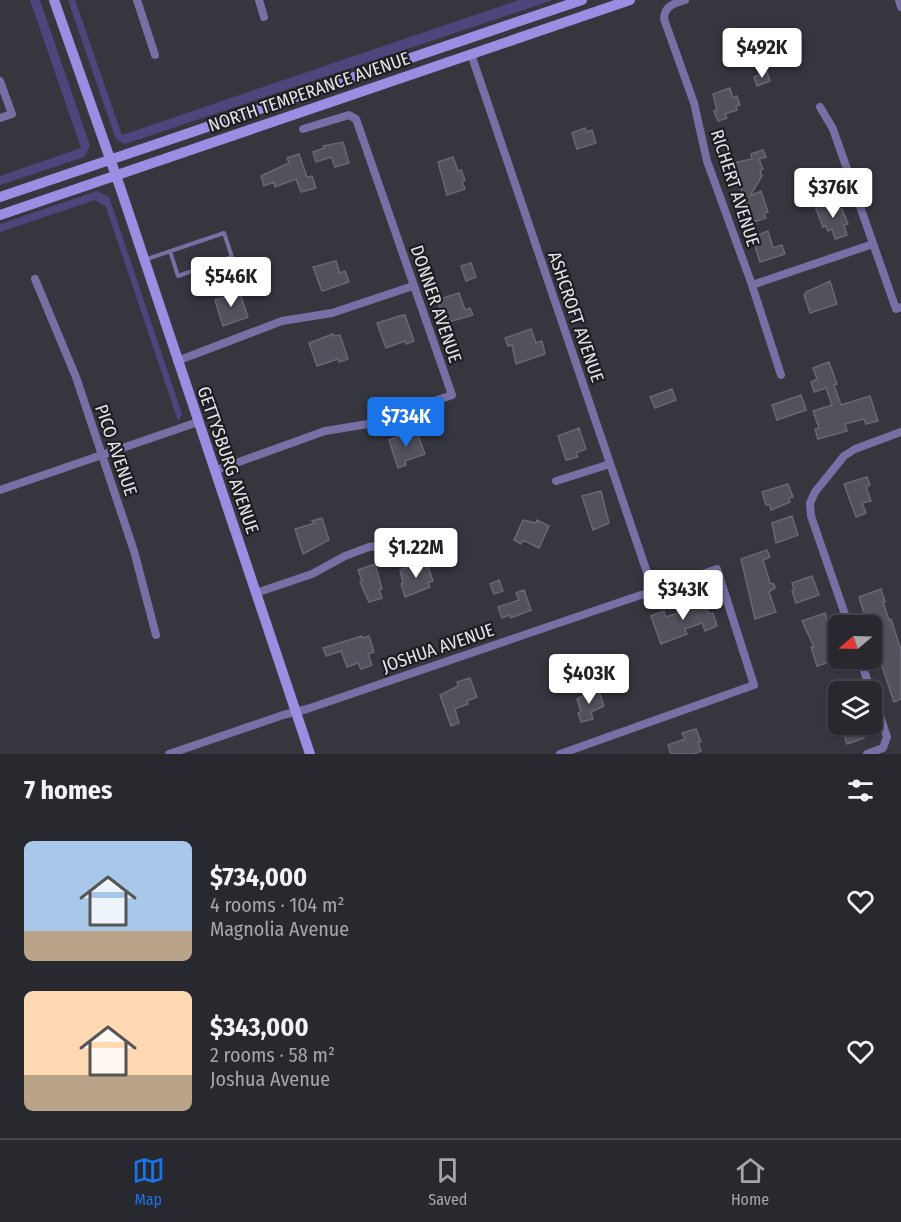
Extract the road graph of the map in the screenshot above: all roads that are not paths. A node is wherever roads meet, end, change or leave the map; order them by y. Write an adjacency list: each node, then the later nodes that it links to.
1 (54, 0): 16 (main road, GETTYSBURG AVENUE)
2 (137, 0): 11 (street)
3 (259, 0): 9 (street)
4 (582, 0): 16 (main road, NORTH TEMPERANCE AVENUE)
5 (630, 0): 10 (main road, NORTH TEMPERANCE AVENUE)
6 (685, 0): 24 (street, RICHERT AVENUE)
7 (899, 0): 8 (street)
8 (901, 7)
9 (264, 17)
10 (471, 54): 17 (main road, NORTH TEMPERANCE AVENUE); 32 (street, ASHCROFT AVENUE)
11 (155, 55)
12 (0, 81): 14 (street)
13 (820, 107): 20 (street)
14 (0, 118)
15 (303, 129): 25 (street, DONNER AVENUE)
16 (110, 160): 17 (main road, GETTYSBURG AVENUE); 18 (main road, NORTH TEMPERANCE AVENUE)
17 (115, 176): 19 (main road, NORTH TEMPERANCE AVENUE); 22 (main road, GETTYSBURG AVENUE)
18 (0, 197)
19 (0, 215)
20 (873, 244): 24 (street); 26 (street)
21 (170, 251): 21 (lane); 22 (lane)
22 (144, 260): 27 (main road, GETTYSBURG AVENUE)
23 (35, 279): 31 (street, PICO AVENUE)
24 (752, 285): 28 (street, RICHERT AVENUE)
25 (413, 286): 27 (street); 33 (street, DONNER AVENUE)
26 (899, 308)
27 (177, 361): 29 (main road, GETTYSBURG AVENUE)
28 (781, 375)
29 (198, 422): 31 (street); 33 (main road, GETTYSBURG AVENUE)
30 (901, 432): 39 (street)
31 (102, 455): 35 (street); 40 (street, PICO AVENUE)
32 (610, 464): 34 (street); 37 (street, ASHCROFT AVENUE)
33 (214, 471): 38 (main road, GETTYSBURG AVENUE)
34 (556, 482)
35 (0, 490)
36 (438, 532): 38 (street)
37 (653, 590): 41 (street, JOSHUA AVENUE); 43 (street, JOSHUA AVENUE)
38 (256, 593): 41 (main road, GETTYSBURG AVENUE)
39 (845, 615)
40 (156, 635)
41 (295, 712): 44 (street, JOSHUA AVENUE); 45 (main road, GETTYSBURG AVENUE)
42 (882, 723): 47 (street)
43 (573, 752): 46 (street)
44 (169, 754)
45 (310, 754)
46 (560, 754)
47 (867, 754)

